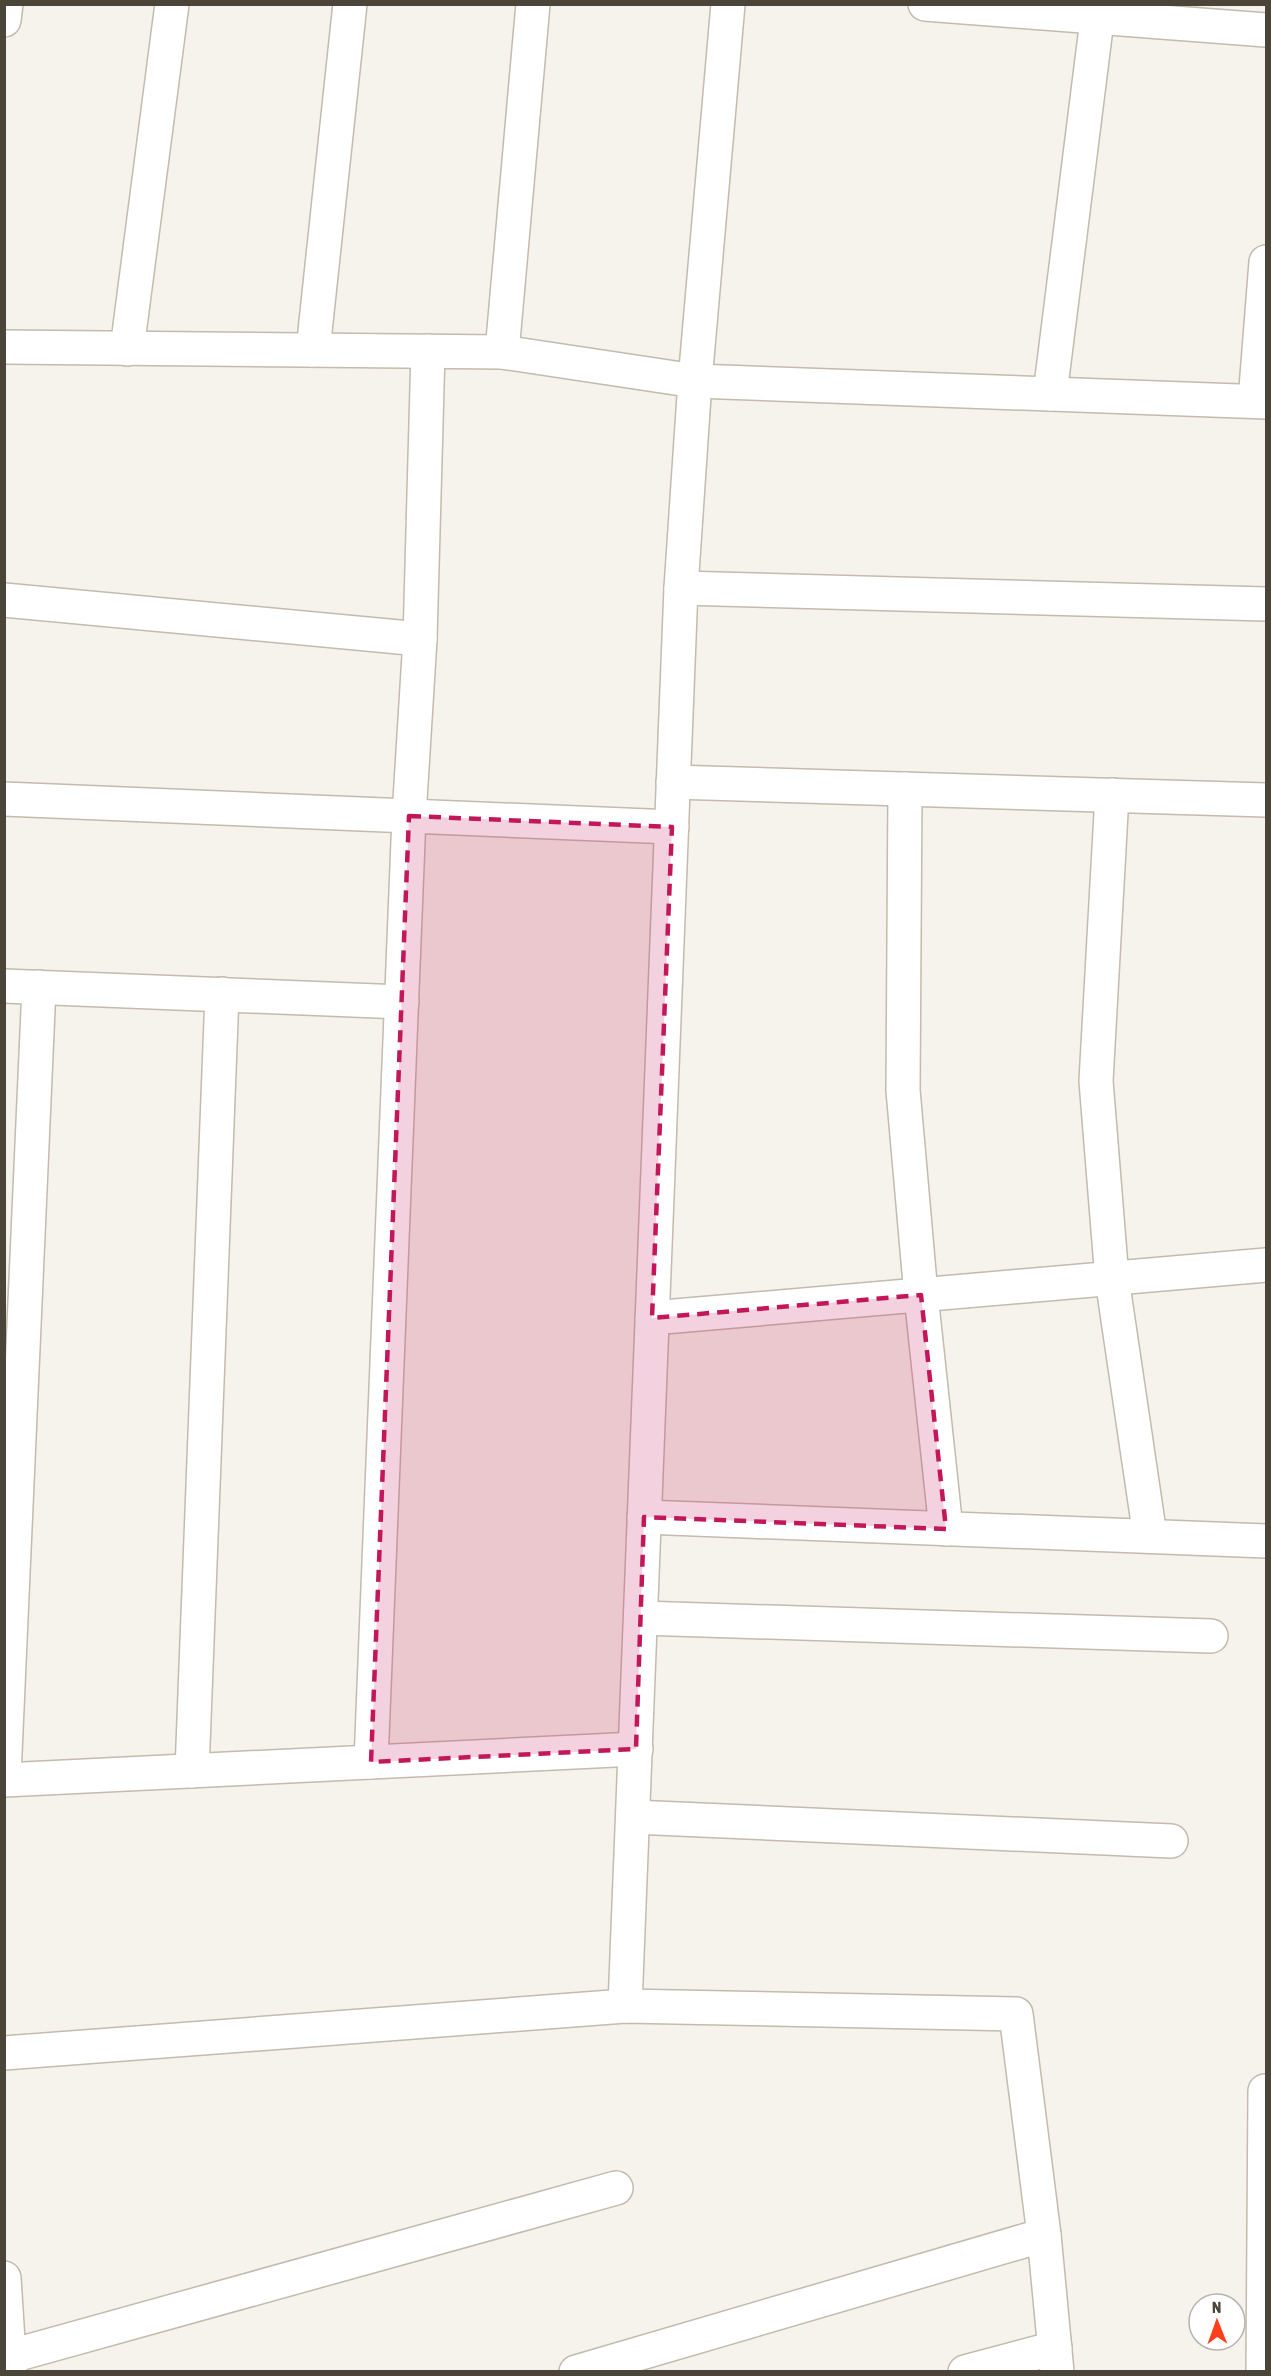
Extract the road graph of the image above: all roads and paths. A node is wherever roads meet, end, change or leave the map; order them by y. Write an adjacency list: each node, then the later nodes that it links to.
1 (6, 4): 8 (street)
2 (172, 4): 12 (street)
3 (350, 4): 13 (street)
4 (533, 4): 15 (street)
5 (728, 4): 16 (street)
6 (925, 4): 7 (street)
7 (1098, 11): 9 (street); 17 (street)
8 (4, 20)
9 (1266, 30)
10 (1266, 262): 18 (street)
11 (4, 347): 12 (street)
12 (127, 349): 13 (street)
13 (313, 350): 14 (street)
14 (428, 351): 15 (street); 22 (street)
15 (502, 352): 16 (street)
16 (695, 381): 17 (street); 19 (street)
17 (1050, 394): 18 (street)
18 (1261, 401)
19 (681, 588): 21 (street); 23 (street)
20 (4, 600): 22 (street)
21 (1266, 604)
22 (420, 639): 28 (street)
23 (673, 782): 24 (street); 29 (street)
24 (905, 789): 25 (street); 36 (street)
25 (1112, 795): 27 (street); 35 (street)
26 (4, 799): 28 (street)
27 (1266, 800)
28 (409, 816): 29 (street); 33 (street)
29 (672, 827): 37 (street)
30 (4, 986): 31 (street)
31 (39, 987): 32 (street); 47 (street)
32 (222, 994): 33 (street); 46 (street)
33 (402, 1002): 45 (street)
34 (1266, 1265): 35 (street)
35 (1112, 1279): 36 (street); 40 (street)
36 (921, 1295): 37 (street); 39 (street)
37 (652, 1318): 38 (street)
38 (644, 1517): 39 (street); 42 (street)
39 (946, 1529): 40 (street)
40 (1149, 1536): 41 (street)
41 (1266, 1542)
42 (641, 1618): 43 (street); 44 (street)
43 (1211, 1636)
44 (636, 1749): 45 (street); 48 (street)
45 (371, 1762): 46 (street)
46 (192, 1771): 47 (street)
47 (4, 1778)
48 (633, 1817): 49 (street); 50 (street)
49 (1171, 1841)
50 (625, 2006): 51 (street); 54 (street)
51 (4, 2054)
52 (1265, 2091): 60 (street)
53 (616, 2188): 57 (street)
54 (1044, 2235): 56 (street); 58 (street)
55 (4, 2278): 57 (street)
56 (1056, 2360): 59 (street)
57 (8, 2362)
58 (576, 2372)
59 (964, 2372)
60 (1263, 2372)

